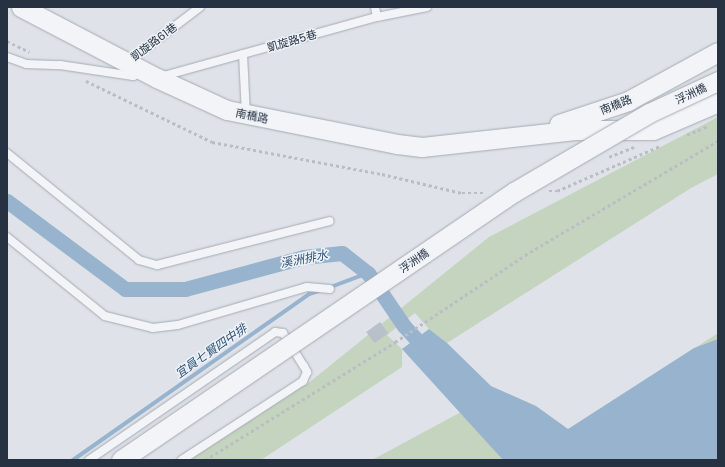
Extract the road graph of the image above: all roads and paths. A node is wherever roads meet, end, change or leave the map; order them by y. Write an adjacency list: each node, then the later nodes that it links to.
1 (21, 7): 9 (street, 南橋路)
2 (200, 7): 9 (lane, 凱旋路61巷)
3 (376, 7): 5 (lane)
4 (426, 7): 5 (lane, 凱旋路5巷)
5 (377, 17): 7 (lane, 凱旋路5巷)
6 (718, 52): 13 (street, 南橋路)
7 (243, 54): 9 (lane, 凱旋路5巷); 12 (lane)
8 (7, 57): 9 (lane, 凱旋路5巷)
9 (142, 70): 12 (street, 南橋路)
10 (718, 81): 20 (street, 浮洲橋, bridge)
11 (718, 102): 13 (street, 南橋路)
12 (246, 114): 13 (street, 南橋路)
13 (505, 137)
14 (718, 141): 22 (path)
15 (7, 153): 16 (lane)
16 (329, 221)
17 (7, 237): 18 (lane)
18 (330, 289)
19 (89, 460): 21 (lane)
20 (121, 460)
21 (182, 460)
22 (205, 460)

